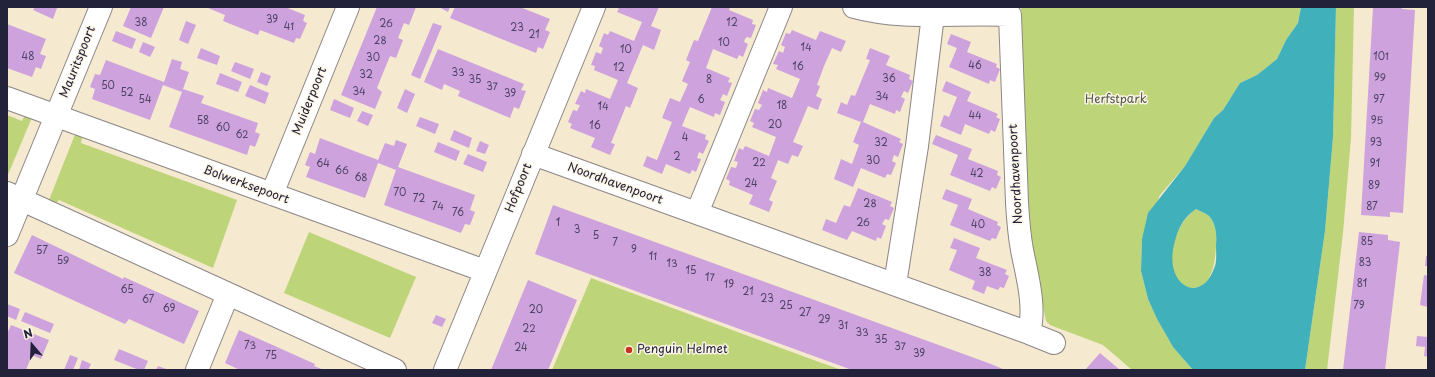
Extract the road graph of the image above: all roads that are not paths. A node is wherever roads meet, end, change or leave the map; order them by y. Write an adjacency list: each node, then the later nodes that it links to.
1 (101, 7): 8 (street, Mauritspoort)
2 (348, 7): 10 (street, Muiderpoort)
3 (594, 7): 9 (street, Hofpoort)
4 (781, 7): 12 (street)
5 (854, 7): 6 (street)
6 (933, 15): 15 (street); 17 (street, Noordhavenpoort)
7 (7, 98): 8 (street, Bolwerksepoort)
8 (56, 116): 10 (street, Bolwerksepoort); 11 (street, Mauritspoort)
9 (533, 154): 12 (street, Noordhavenpoort); 14 (street, Hofpoort)
10 (272, 194): 14 (street, Bolwerksepoort)
11 (14, 196): 13 (street, Mauritspoort); 16 (street)
12 (697, 213): 15 (street, Noordhavenpoort)
13 (7, 235)
14 (485, 271): 21 (street, Hofpoort)
15 (895, 284): 17 (street, Noordhavenpoort)
16 (228, 294): 19 (street); 20 (street)
17 (1029, 333): 18 (street, Noordhavenpoort)
18 (1054, 343)
19 (198, 370)
20 (395, 370)
21 (445, 370)

